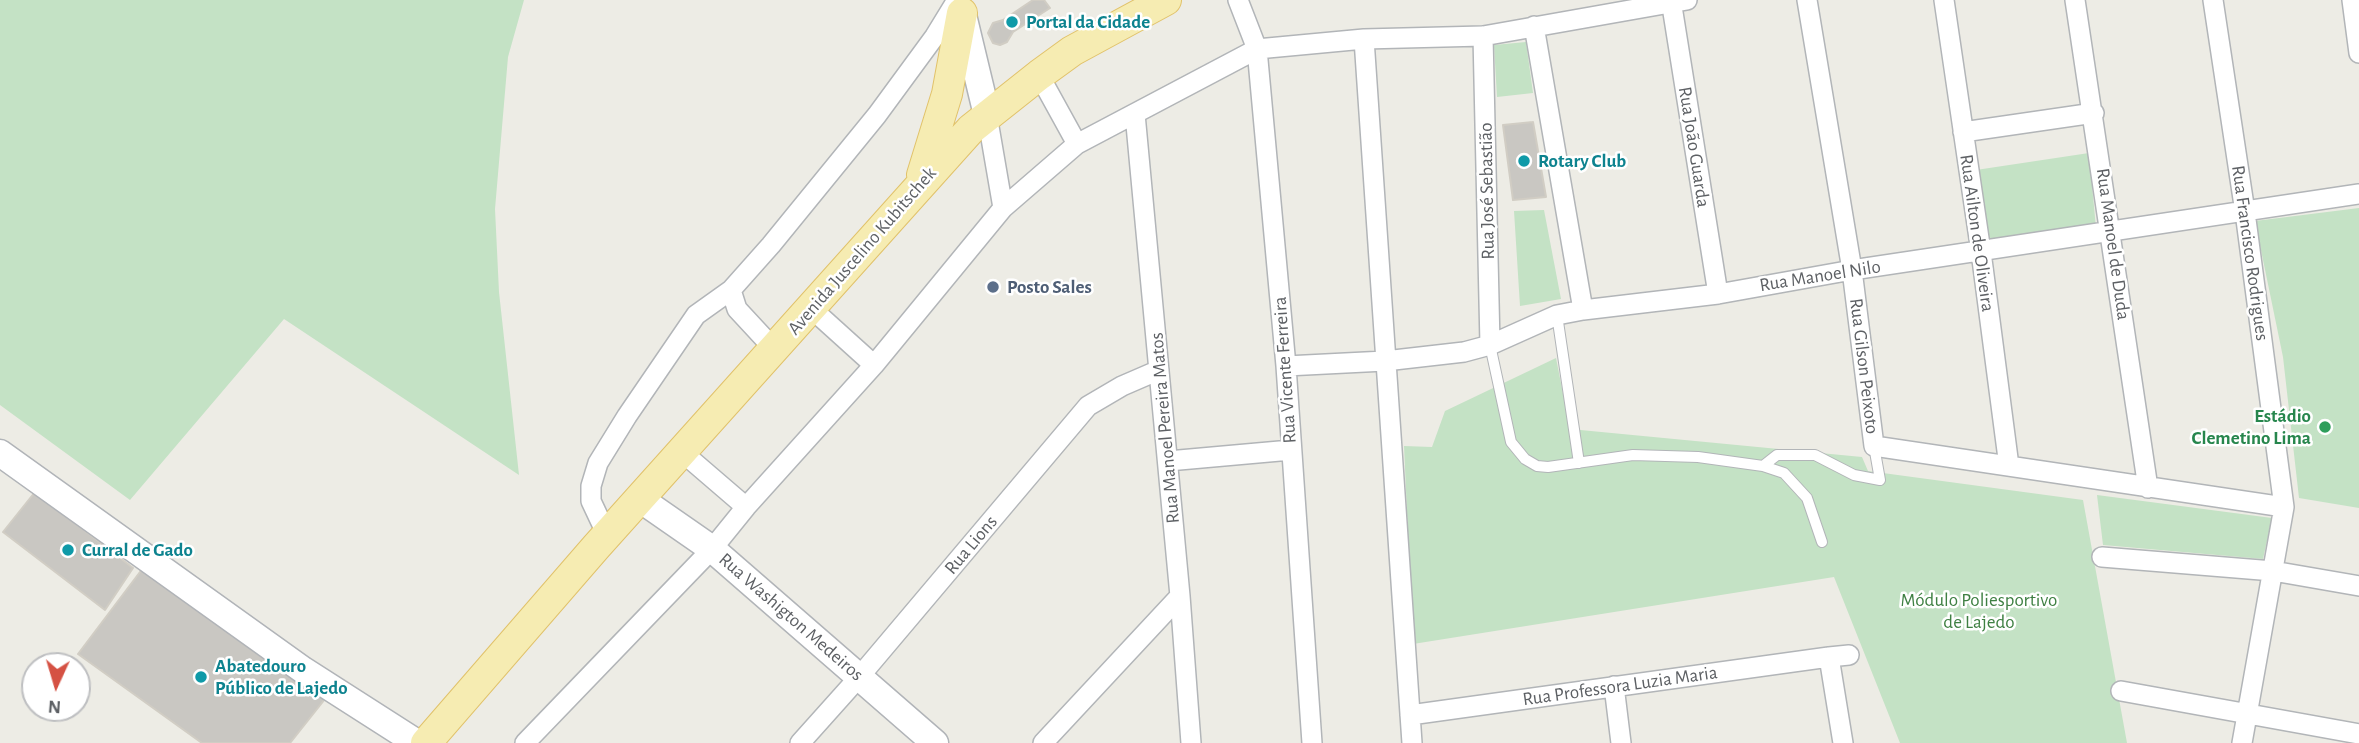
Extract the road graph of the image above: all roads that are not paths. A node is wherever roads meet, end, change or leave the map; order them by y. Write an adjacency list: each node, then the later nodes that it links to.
1 (1166, 0): 15 (main road, Avenida Juscelino Kubitschek)
2 (1238, 0): 13 (street, Rua Vicente Ferreira)
3 (1807, 0): 27 (street, Rua Gilson Peixoto)
4 (1944, 0): 19 (street, Rua Ailton de Oliveira)
5 (2076, 0): 16 (street, Rua Manoel de Duda)
6 (2213, 0): 24 (street, Rua Francisco Rodrigues)
7 (2351, 0): 14 (street)
8 (1676, 1): 10 (street); 29 (street, Rua João Guarda)
9 (959, 4): 18 (street); 21 (main road); 28 (street)
10 (1534, 26): 11 (street); 31 (street)
11 (1483, 36): 12 (street); 33 (street, Rua José Sebastião)
12 (1364, 39): 13 (street); 35 (street)
13 (1257, 49): 17 (street); 37 (street, Rua Vicente Ferreira)
14 (2359, 53)
15 (1039, 75): 18 (main road, Avenida Juscelino Kubitschek); 20 (street)
16 (2094, 113): 19 (street); 25 (street, Rua Manoel de Duda)
17 (1135, 114): 20 (street); 38 (street, Rua Manoel Pereira Matos)
18 (988, 116): 21 (main road, Avenida Juscelino Kubitschek); 23 (street)
19 (1962, 132): 26 (street, Rua Ailton de Oliveira)
20 (1077, 144): 23 (street)
21 (918, 186): 30 (main road, Avenida Juscelino Kubitschek)
22 (2359, 194): 24 (street, Rua Manoel Nilo)
23 (1003, 208): 36 (street)
24 (2245, 212): 25 (street, Rua Manoel Nilo); 49 (street, Rua Francisco Rodrigues)
25 (2112, 232): 26 (street, Rua Manoel Nilo); 47 (street, Rua Manoel de Duda)
26 (1981, 252): 27 (street, Rua Manoel Nilo); 46 (street, Rua Ailton de Oliveira)
27 (1852, 270): 29 (street, Rua Manoel Nilo); 39 (street, Rua Gilson Peixoto)
28 (731, 290): 34 (street); 51 (street)
29 (1718, 293): 31 (street, Rua Manoel Nilo)
30 (812, 309): 34 (main road, Avenida Juscelino Kubitschek); 36 (street)
31 (1583, 310): 32 (street, Rua Manoel Nilo)
32 (1556, 316): 33 (street, Rua Manoel Nilo); 44 (lane)
33 (1490, 345): 35 (street, Rua Manoel Nilo); 44 (lane)
34 (775, 350): 42 (main road, Avenida Juscelino Kubitschek)
35 (1385, 360): 37 (street, Rua Manoel Nilo); 62 (street)
36 (873, 365): 50 (street)
37 (1286, 366): 40 (street, Rua Vicente Ferreira)
38 (1159, 370): 43 (street, Rua Manoel Pereira Matos); 58 (street, Rua Lions)
39 (1874, 446): 45 (lane); 46 (street, Rua Gilson Peixoto)
40 (1292, 450): 43 (street); 71 (street, Rua Vicente Ferreira)
41 (0, 453): 64 (street)
42 (682, 453): 48 (main road, Avenida Juscelino Kubitschek); 50 (street)
43 (1168, 461): 57 (street, Rua Manoel Pereira Matos)
44 (1579, 463): 45 (lane)
45 (1763, 466): 52 (lane)
46 (2009, 466): 47 (street, Rua Gilson Peixoto)
47 (2148, 488): 49 (street, Rua Gilson Peixoto)
48 (640, 499): 51 (main road, Avenida Juscelino Kubitschek); 53 (street, Rua Washigton Medeiros)
49 (2284, 506): 55 (street, Rua Francisco Rodrigues)
50 (746, 507): 53 (street)
51 (602, 541): 65 (main road, Avenida Juscelino Kubitschek)
52 (1822, 542)
53 (712, 549): 58 (street, Rua Washigton Medeiros); 66 (street)
54 (2102, 557): 55 (street)
55 (2273, 571): 56 (street); 61 (street, Rua Francisco Rodrigues)
56 (2359, 586)
57 (1180, 596): 69 (street); 70 (street, Rua Manoel Pereira Matos)
58 (860, 676): 67 (street, Rua Lions); 68 (street, Rua Washigton Medeiros)
59 (1614, 686): 62 (street, Rua Professora Luzia Maria); 73 (street); 74 (street, Rua Professora Luzia Maria)
60 (2121, 691): 61 (street)
61 (2247, 713): 63 (street); 75 (street, Rua Francisco Rodrigues)
62 (1410, 715): 72 (street)
63 (2359, 734)
64 (417, 743)
65 (426, 743)
66 (525, 743)
67 (800, 743)
68 (935, 743)
69 (1043, 743)
70 (1191, 743)
71 (1312, 743)
72 (1412, 743)
73 (1621, 743)
74 (1843, 743)
75 (2242, 743)

